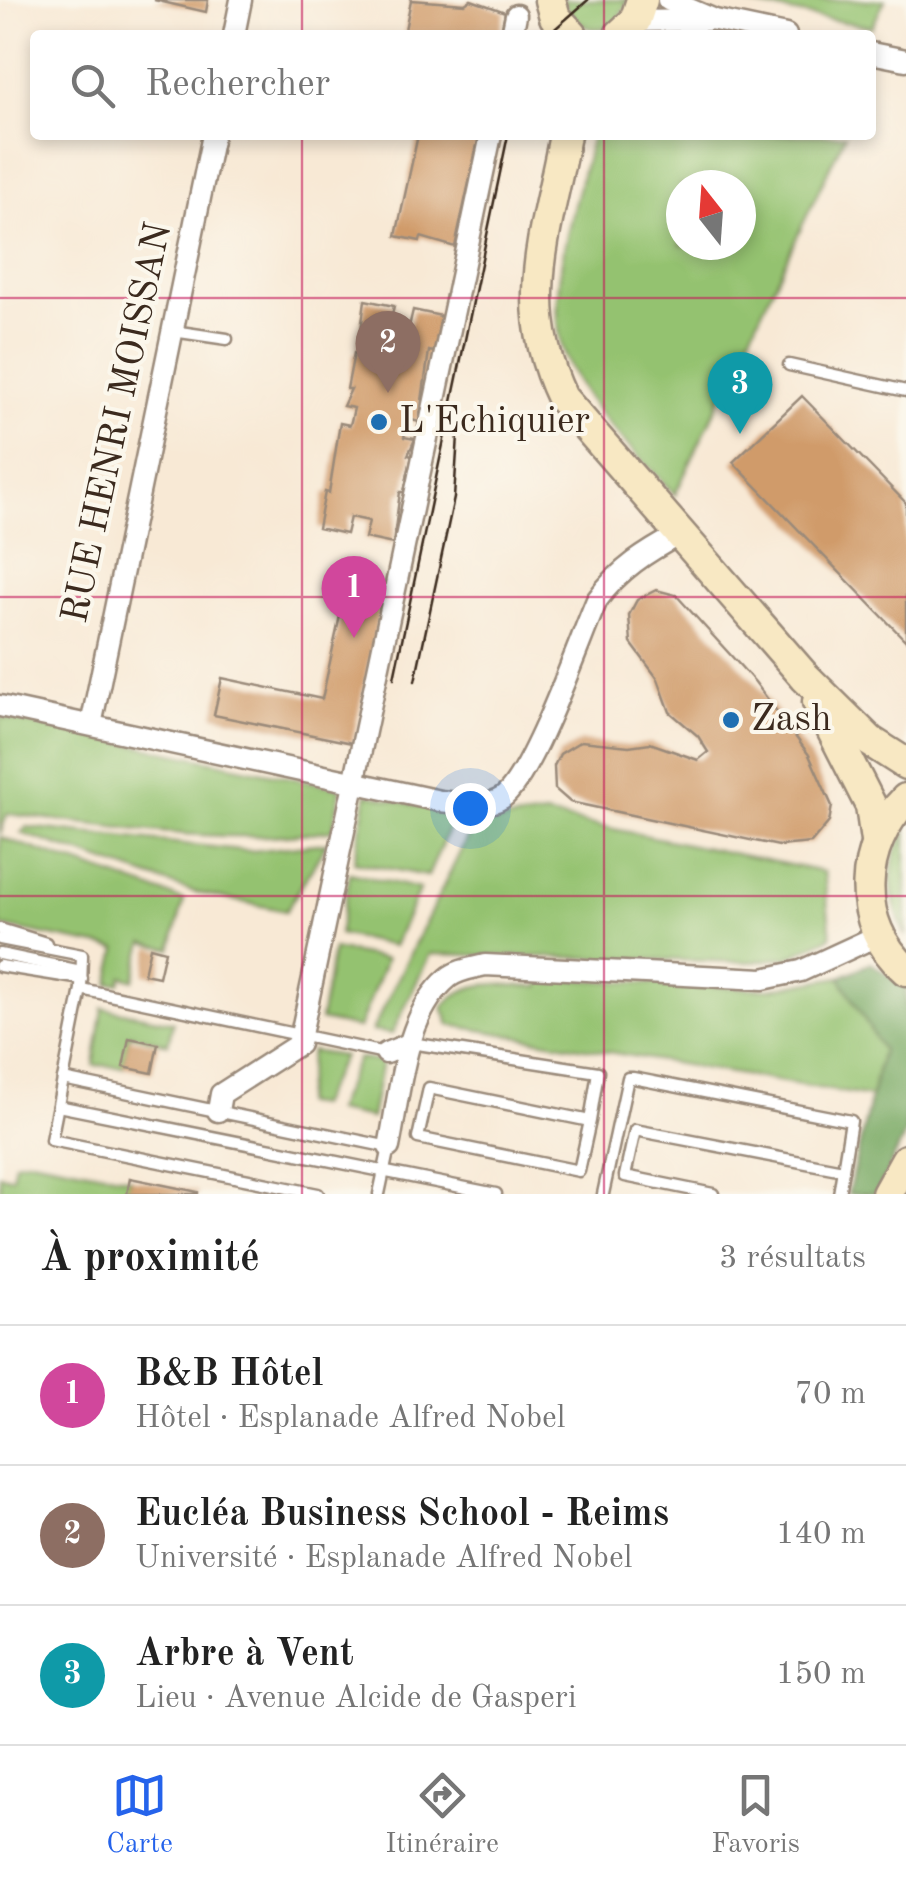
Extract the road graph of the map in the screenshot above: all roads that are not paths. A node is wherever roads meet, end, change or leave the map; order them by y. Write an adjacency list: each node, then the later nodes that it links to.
1 (242, 0): 5 (street)
2 (668, 0): 4 (street)
3 (632, 19): 4 (street)
4 (715, 20): 6 (street)
5 (235, 30)
6 (762, 30)
7 (876, 54): 8 (street)
8 (906, 60)
9 (212, 140): 12 (street, RUE HENRI MOISSAN)
10 (490, 140): 21 (street)
11 (564, 140): 16 (street)
12 (172, 330): 13 (lane); 19 (street, RUE HENRI MOISSAN)
13 (228, 340)
14 (789, 365): 15 (lane)
15 (906, 391)
16 (680, 534): 17 (street); 21 (street)
17 (805, 677): 20 (street); 23 (street)
18 (0, 706): 19 (street)
19 (90, 725): 21 (street)
20 (906, 764)
21 (355, 782): 32 (street)
22 (906, 799): 23 (street)
23 (876, 842): 25 (street)
24 (0, 929): 27 (lane)
25 (879, 935): 30 (street); 33 (street)
26 (0, 939): 27 (lane)
27 (60, 950): 31 (lane)
28 (0, 954): 31 (lane)
29 (0, 966): 31 (lane)
30 (906, 970)
31 (81, 980): 32 (lane); 35 (lane)
32 (301, 1034): 34 (lane); 37 (street)
33 (411, 1043): 34 (street); 38 (lane); 39 (street)
34 (386, 1053)
35 (62, 1079): 36 (lane); 37 (lane)
36 (58, 1106): 41 (lane); 43 (lane)
37 (218, 1111): 39 (lane)
38 (590, 1120): 38 (lane)
39 (389, 1146): 41 (lane)
40 (906, 1160): 49 (street)
41 (384, 1170): 44 (lane); 45 (lane)
42 (843, 1170): 46 (lane); 47 (lane); 48 (lane)
43 (318, 1194)
44 (380, 1194)
45 (496, 1194)
46 (603, 1194)
47 (712, 1194)
48 (839, 1194)
49 (887, 1194)

